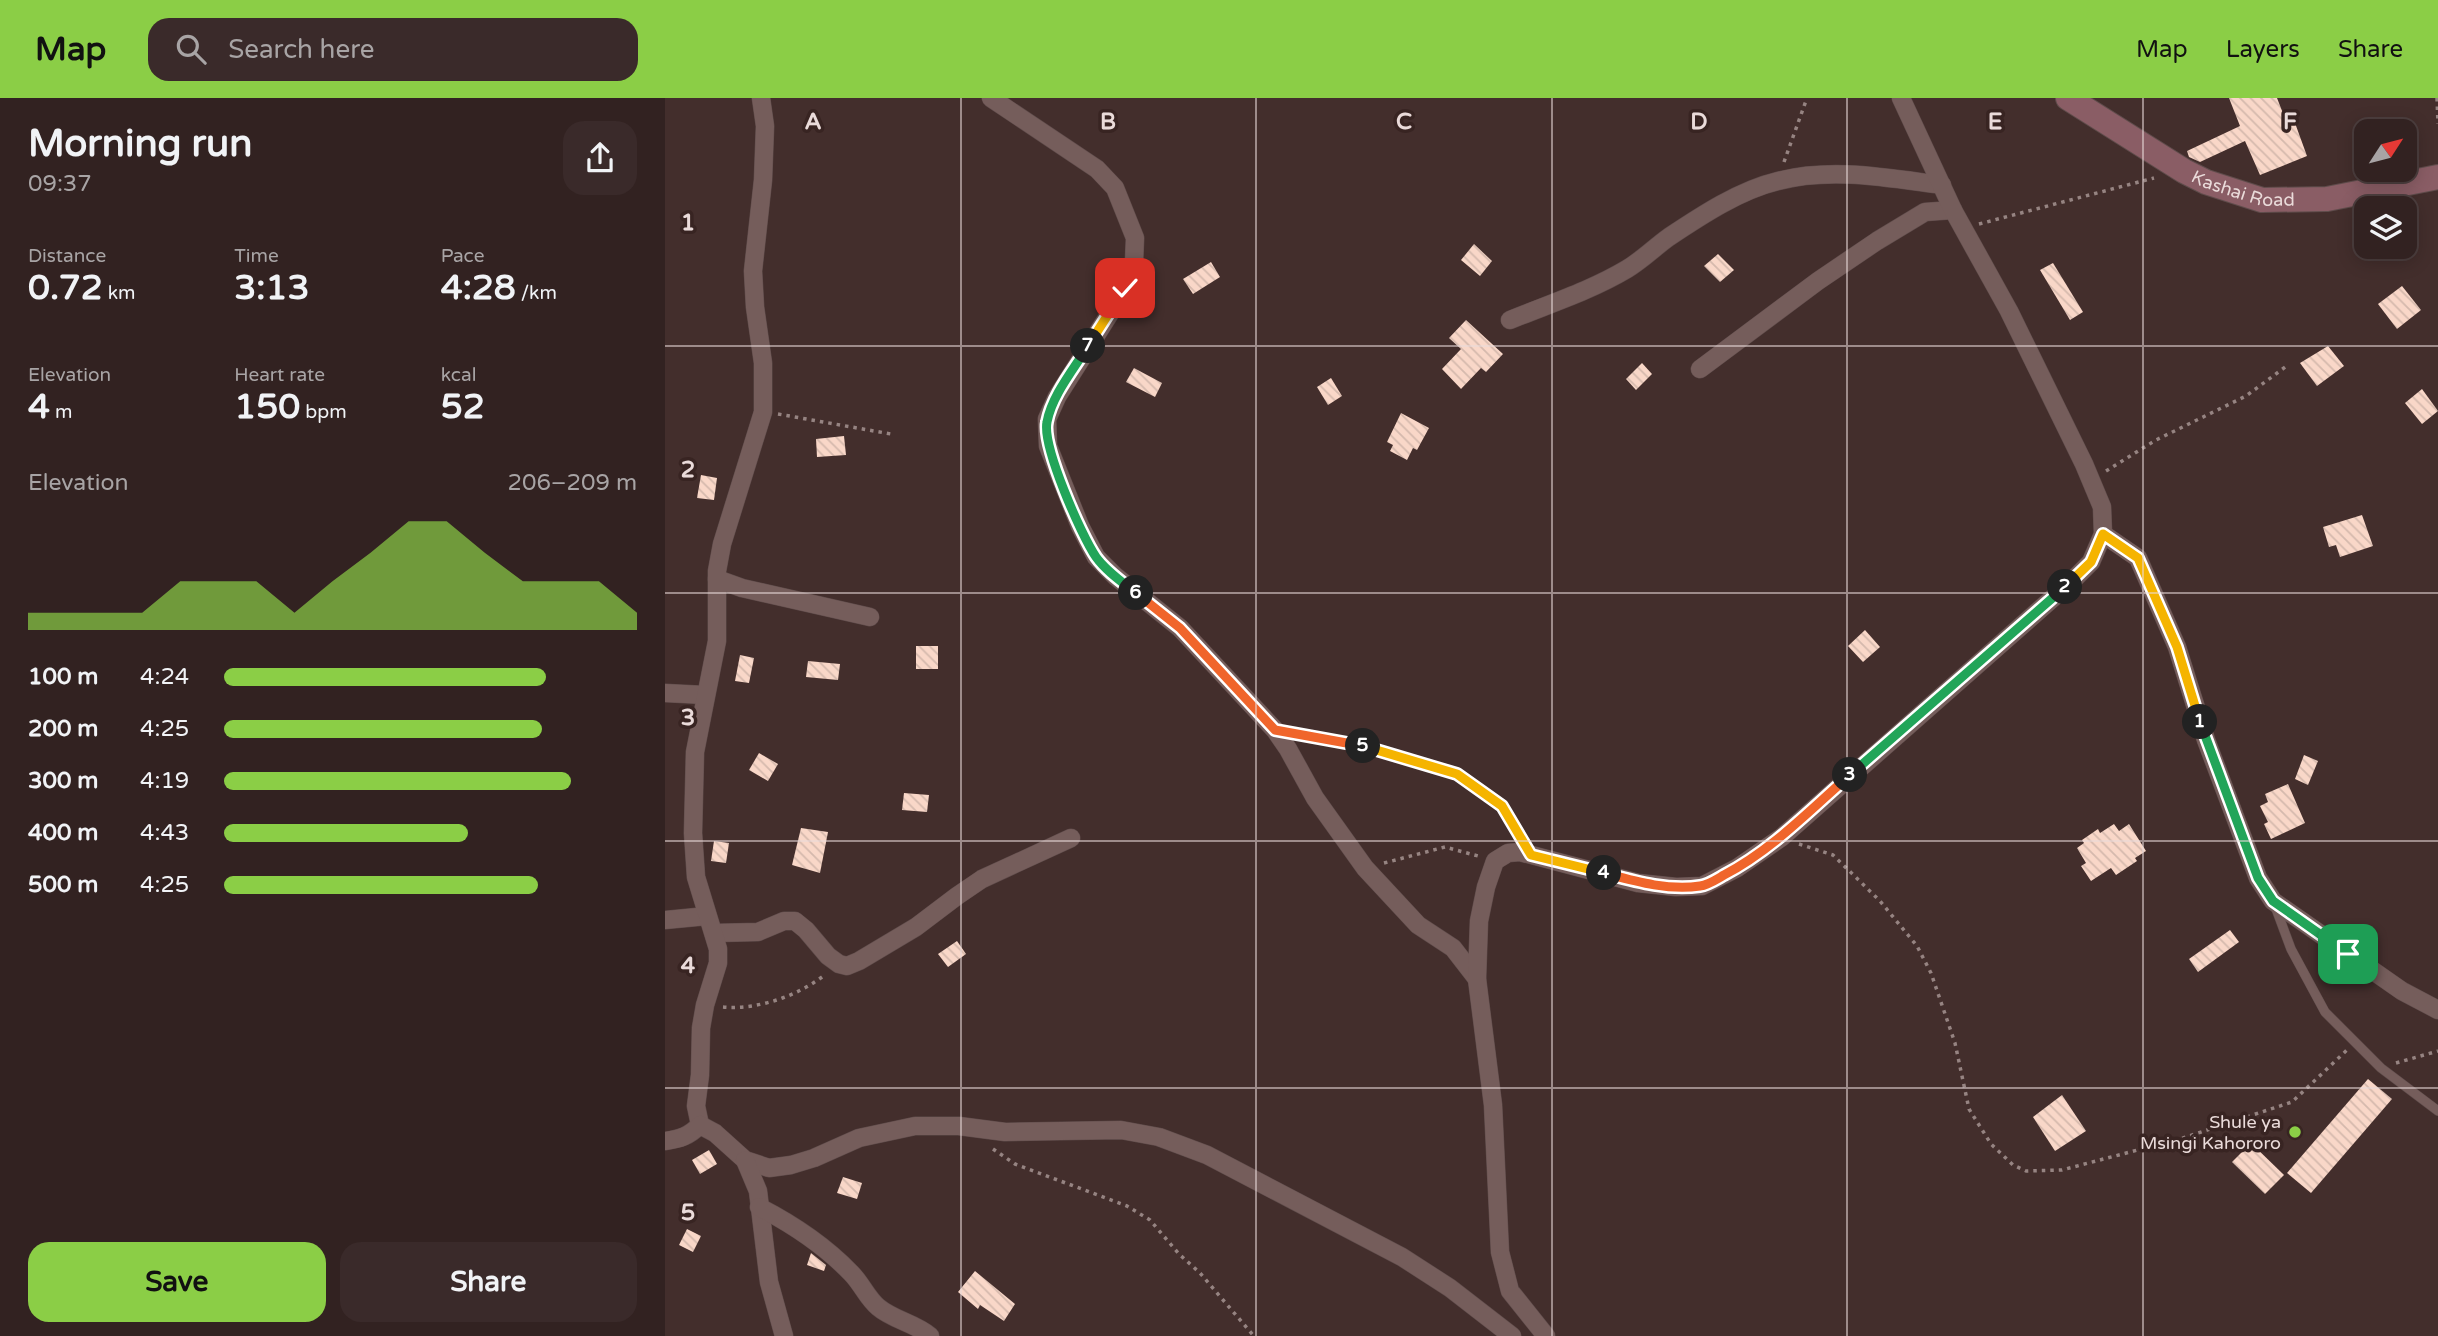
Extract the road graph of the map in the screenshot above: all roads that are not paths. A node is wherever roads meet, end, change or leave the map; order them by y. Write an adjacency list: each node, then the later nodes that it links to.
1 (761, 98): 11 (street)
2 (991, 98): 19 (street)
3 (1901, 98): 6 (street)
4 (2068, 98): 5 (street, Kashai Road)
5 (2438, 177)
6 (1942, 185): 7 (street); 8 (street)
7 (1953, 210): 9 (street); 10 (street)
8 (1510, 320)
9 (1700, 369)
10 (2103, 534): 16 (street); 19 (street)
11 (717, 579): 12 (street); 14 (street)
12 (870, 617)
13 (665, 693): 14 (street)
14 (705, 695): 18 (street)
15 (1071, 838): 18 (street)
16 (2273, 901): 20 (street); 21 (lane)
17 (665, 920): 18 (street)
18 (711, 925): 22 (street)
19 (1477, 979): 29 (street)
20 (2438, 1010)
21 (2438, 1111)
22 (701, 1125): 23 (street); 24 (street)
23 (665, 1141)
24 (745, 1160): 25 (street); 28 (street)
25 (759, 1207): 26 (street); 27 (street)
26 (784, 1336)
27 (930, 1336)
28 (1512, 1336)
29 (1546, 1336)

